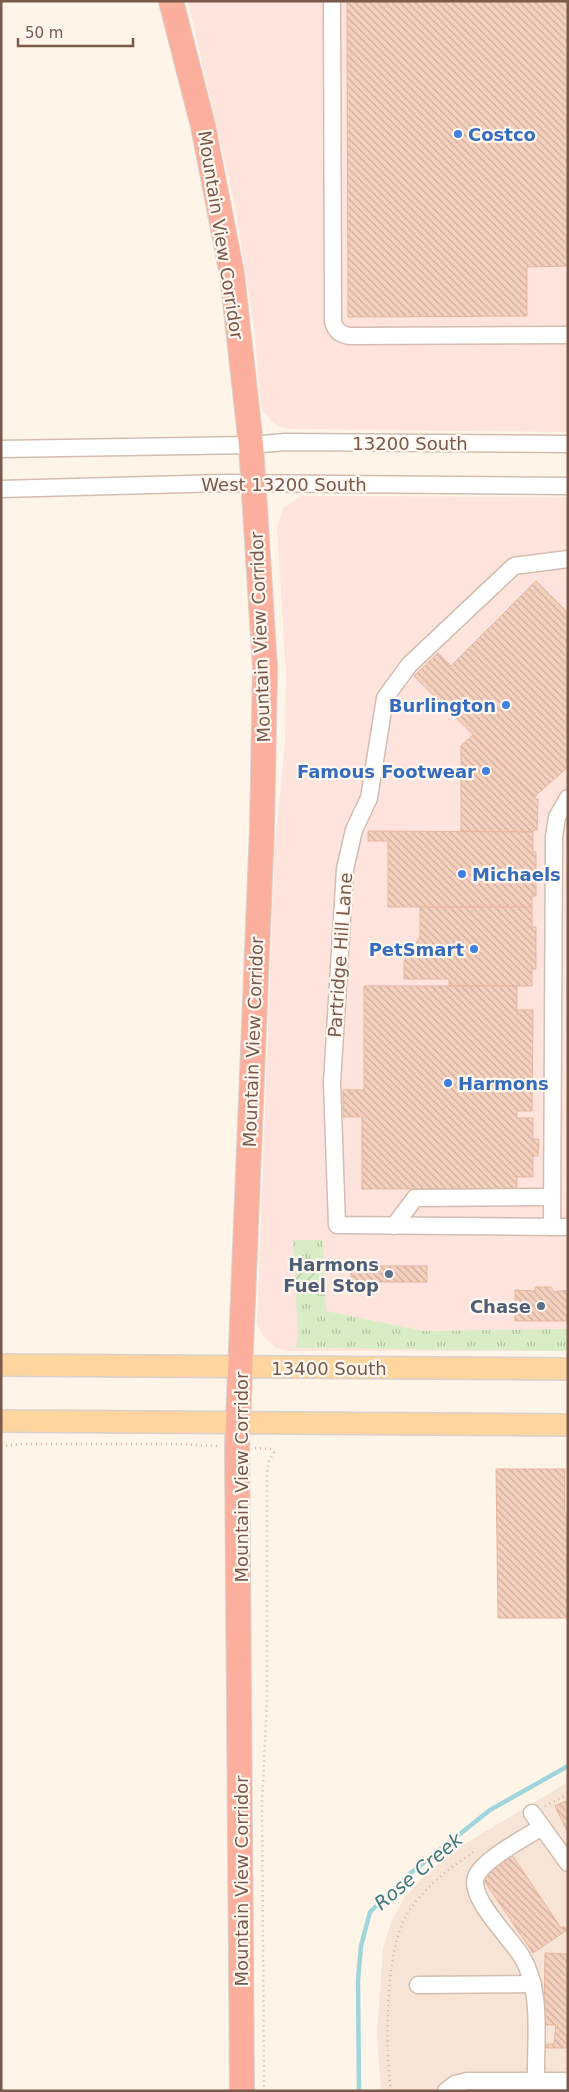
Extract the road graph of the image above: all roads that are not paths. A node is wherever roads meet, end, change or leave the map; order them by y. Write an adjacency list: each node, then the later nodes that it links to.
1 (171, 1): 5 (highway, Mountain View Corridor)
2 (332, 1): 3 (street)
3 (568, 335)
4 (568, 444): 5 (street, 13200 South)
5 (251, 445): 6 (street); 7 (highway, Mountain View Corridor)
6 (1, 449)
7 (254, 484): 8 (street, West 13200 South); 9 (street, West 13200 South); 16 (highway, Mountain View Corridor)
8 (568, 486)
9 (1, 488)
10 (568, 559): 13 (street, Partridge Hill Lane)
11 (568, 798): 12 (street)
12 (552, 1197): 13 (street); 14 (street)
13 (394, 1226): 14 (street, Partridge Hill Lane)
14 (560, 1227)
15 (1, 1365): 16 (main road, 13400 South)
16 (241, 1366): 17 (main road, 13400 South); 19 (highway, Mountain View Corridor)
17 (568, 1369)
18 (1, 1421): 19 (main road)
19 (239, 1422): 20 (main road); 28 (highway, Mountain View Corridor)
20 (568, 1425)
21 (532, 1813): 22 (street)
22 (542, 1827): 23 (street); 24 (street)
23 (568, 1863)
24 (533, 1984): 25 (street); 27 (street)
25 (418, 1985)
26 (568, 2081): 27 (street)
27 (532, 2084): 29 (street)
28 (242, 2091)
29 (446, 2091)

